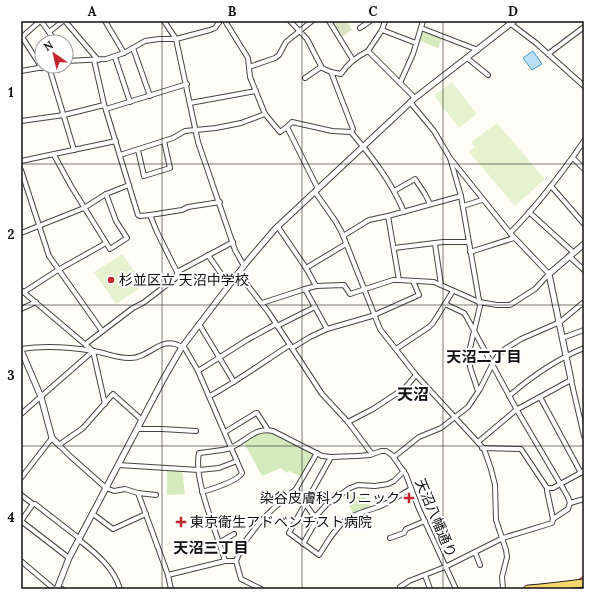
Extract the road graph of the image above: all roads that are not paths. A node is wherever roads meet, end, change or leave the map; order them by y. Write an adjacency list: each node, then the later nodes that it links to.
1 (41, 21): 19 (street); 20 (street)
2 (64, 21): 19 (street); 31 (street)
3 (105, 21): 26 (street)
4 (164, 21): 21 (street)
5 (220, 21): 21 (street)
6 (224, 21): 35 (street)
7 (290, 21): 17 (street)
8 (312, 21): 17 (street)
9 (329, 21): 32 (street)
10 (370, 21): 15 (street)
11 (385, 21): 18 (street)
12 (422, 21): 16 (street)
13 (511, 22): 24 (street); 27 (street)
14 (584, 27): 27 (street)
15 (360, 28)
16 (421, 28): 22 (street); 24 (street)
17 (299, 30): 34 (street); 35 (street)
18 (382, 30): 22 (street); 25 (street)
19 (49, 32)
20 (22, 38): 28 (street)
21 (176, 39): 23 (street); 43 (street)
22 (416, 43): 42 (street)
23 (133, 48): 26 (street); 46 (street)
24 (478, 50): 30 (street)
25 (368, 51): 32 (street); 42 (street)
26 (124, 53): 29 (street)
27 (548, 54): 44 (street)
28 (34, 56)
29 (115, 57): 31 (street); 48 (street)
30 (467, 58): 40 (street); 47 (street)
31 (96, 60): 33 (street); 51 (street)
32 (353, 60): 38 (street)
33 (74, 61)
34 (321, 66): 38 (street); 41 (street)
35 (249, 67): 45 (street)
36 (34, 69): 37 (street)
37 (21, 71)
38 (331, 72): 57 (street)
39 (51, 74): 53 (street)
40 (488, 75)
41 (305, 78)
42 (400, 83): 47 (street)
43 (186, 84): 46 (street); 50 (street)
44 (584, 86)
45 (256, 91): 50 (street); 52 (street)
46 (150, 96): 48 (street)
47 (415, 98): 49 (street)
48 (130, 102): 51 (street)
49 (410, 102): 61 (street); 66 (street)
50 (190, 103): 56 (street)
51 (105, 107): 53 (street); 58 (street)
52 (265, 114): 55 (street); 56 (street)
53 (64, 115): 54 (street); 62 (street)
54 (21, 121)
55 (287, 127): 57 (street); 73 (street)
56 (196, 130): 59 (street); 78 (street)
57 (351, 132): 61 (street)
58 (116, 141): 62 (street); 65 (street)
59 (164, 141): 63 (street); 63 (street)
60 (584, 141): 67 (street)
61 (364, 146): 73 (street); 74 (street)
62 (74, 150): 64 (street)
63 (138, 150): 65 (street)
64 (54, 155): 68 (street); 81 (street)
65 (120, 155): 71 (street)
66 (450, 158): 76 (street); 77 (street)
67 (573, 158): 69 (street); 72 (street)
68 (21, 161)
69 (584, 169)
70 (21, 170): 87 (street)
71 (129, 185): 75 (street); 84 (street)
72 (551, 186): 83 (street); 86 (street)
73 (316, 191): 88 (street); 91 (street)
74 (394, 191): 79 (street); 82 (street)
75 (106, 194): 81 (street); 95 (street)
76 (461, 196): 79 (street); 80 (street)
77 (482, 200): 80 (street); 90 (street)
78 (220, 202): 84 (street); 93 (street)
79 (430, 204): 82 (street)
80 (463, 206): 94 (street)
81 (84, 208): 87 (street); 95 (street)
82 (404, 212): 85 (street)
83 (529, 212): 90 (street); 101 (street)
84 (150, 215): 107 (street)
85 (388, 216): 91 (street); 99 (street)
86 (584, 224)
87 (39, 226): 89 (street); 105 (street)
88 (278, 227): 103 (street); 104 (street)
89 (21, 232)
90 (510, 234): 92 (street)
91 (343, 236): 96 (street)
92 (514, 238): 100 (street); 109 (street)
93 (233, 242): 102 (street); 103 (street)
94 (468, 242): 97 (street); 100 (street)
95 (106, 243): 105 (street)
96 (346, 244): 104 (street); 116 (street)
97 (435, 244): 99 (street); 113 (street)
98 (584, 244): 101 (street)
99 (394, 248): 110 (street)
100 (470, 252): 120 (street)
101 (571, 254): 106 (street); 109 (street)
102 (208, 255): 107 (street); 112 (street)
103 (244, 266): 108 (street)
104 (306, 268): 114 (street)
105 (58, 270): 117 (street); 132 (street)
106 (584, 270)
107 (177, 272): 132 (street)
108 (238, 273): 112 (street); 122 (street)
109 (549, 274): 120 (street); 127 (street)
110 (399, 280): 111 (street); 116 (street)
111 (413, 281): 113 (street); 126 (street)
112 (229, 284): 128 (street)
113 (441, 284): 118 (street)
114 (316, 286): 115 (street); 116 (street)
115 (305, 289): 122 (street); 124 (street)
116 (364, 290): 126 (street)
117 (23, 291): 119 (street)
118 (454, 291): 120 (street); 123 (street)
119 (36, 302): 125 (street); 135 (street)
120 (479, 302): 133 (street)
121 (584, 302): 127 (street)
122 (262, 303): 129 (street)
123 (445, 304): 133 (street); 139 (street)
124 (314, 307): 129 (street); 130 (street)
125 (21, 309)
126 (374, 316): 130 (street); 139 (street)
127 (560, 322): 134 (street); 144 (street)
128 (199, 324): 136 (street); 143 (street)
129 (277, 325): 137 (street); 143 (street)
130 (327, 329): 137 (street)
131 (584, 330): 134 (street)
132 (102, 331): 135 (street)
133 (474, 331): 144 (street); 149 (street)
134 (562, 338): 142 (street)
135 (86, 345): 141 (street)
136 (183, 346): 141 (street); 145 (street); 158 (street)
137 (291, 347): 148 (street); 159 (street)
138 (584, 348): 142 (street)
139 (396, 349): 146 (street)
140 (21, 350): 141 (street); 152 (street)
141 (93, 351): 152 (street); 154 (street)
142 (565, 356): 147 (street); 151 (street)
143 (220, 357): 145 (street); 148 (street)
144 (492, 365): 149 (street); 151 (street)
145 (198, 371): 150 (street)
146 (416, 375): 157 (street); 159 (street)
147 (571, 380): 153 (street); 164 (street)
148 (234, 382): 150 (street)
149 (478, 391): 157 (street)
150 (210, 396): 163 (street)
151 (509, 396): 155 (street)
152 (41, 397): 156 (street); 165 (street)
153 (540, 397): 155 (street); 178 (street)
154 (105, 404): 158 (street); 167 (street)
155 (516, 410): 166 (street); 180 (street)
156 (21, 414)
157 (455, 418): 166 (street); 173 (street)
158 (142, 420): 160 (street)
159 (348, 422): 171 (street)
160 (137, 429): 162 (street); 175 (street)
161 (268, 430): 163 (street); 168 (street); 170 (street)
162 (196, 431)
163 (225, 432): 168 (street)
164 (584, 436)
165 (52, 438): 167 (street); 179 (street)
166 (478, 442): 169 (street)
167 (59, 445): 181 (street)
168 (231, 447): 174 (street); 176 (street)
169 (482, 448): 182 (street); 201 (street)
170 (316, 453): 172 (street); 183 (street)
171 (372, 454): 172 (street); 173 (street)
172 (331, 457): 192 (street)
173 (394, 457): 177 (street, 天沼八幡通り)
174 (238, 461): 176 (street); 185 (street)
175 (118, 465): 176 (street); 181 (street)
176 (199, 470): 185 (street)
177 (404, 471): 184 (street, 天沼八幡通り); 192 (street)
178 (583, 472): 180 (street)
179 (21, 478)
180 (561, 484): 182 (street); 190 (street)
181 (106, 488): 186 (street); 193 (street)
182 (548, 488): 195 (street)
183 (296, 489): 192 (street); 209 (street)
184 (411, 489): 197 (street, 天沼八幡通り); 204 (street)
185 (202, 492): 203 (street)
186 (138, 493): 188 (street); 194 (street)
187 (21, 494): 191 (street)
188 (156, 495)
189 (584, 499): 190 (street)
190 (570, 503): 195 (street)
191 (33, 504): 196 (street); 202 (street)
192 (305, 504): 204 (street)
193 (93, 514): 194 (street); 202 (street)
194 (146, 514): 212 (street)
195 (553, 519): 201 (street)
196 (21, 521): 206 (street)
197 (425, 521): 200 (street); 211 (street, 天沼八幡通り)
198 (315, 523): 204 (street)
199 (234, 534): 203 (street)
200 (390, 538)
201 (503, 538): 205 (street); 222 (street)
202 (80, 539): 206 (street); 217 (street)
203 (220, 542): 208 (street)
204 (302, 544)
205 (475, 552): 210 (street); 211 (street)
206 (70, 558): 216 (street)
207 (21, 561): 216 (street)
208 (225, 561): 209 (street); 212 (street)
209 (238, 564): 219 (street)
210 (480, 565)
211 (445, 567): 213 (street); 221 (street, 天沼八幡通り)
212 (168, 575): 218 (street)
213 (425, 575): 215 (street); 220 (street)
214 (584, 583): 223 (main road, bridge)
215 (400, 587)
216 (59, 589)
217 (120, 589)
218 (171, 589)
219 (261, 589)
220 (430, 589)
221 (456, 589)
222 (503, 589)
223 (528, 589)
224 (581, 589): 225 (main road)
225 (584, 589)

